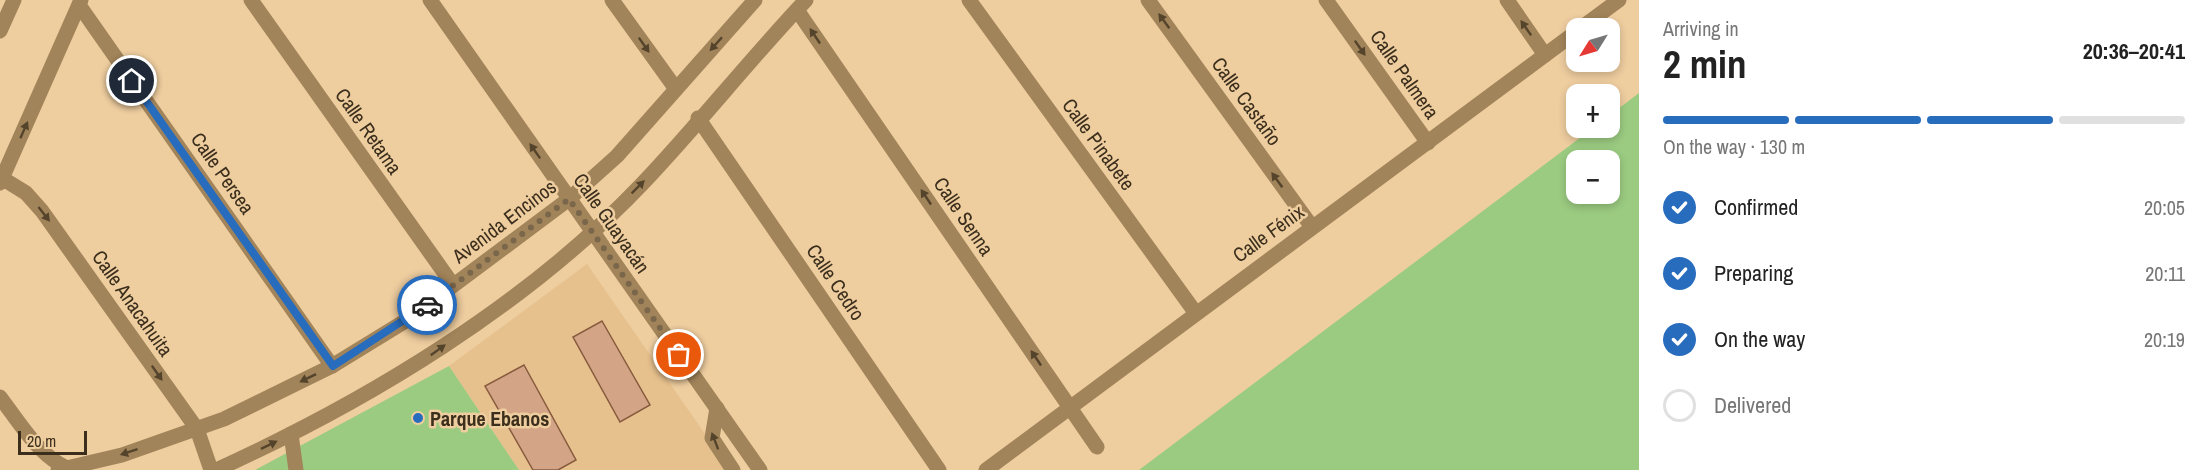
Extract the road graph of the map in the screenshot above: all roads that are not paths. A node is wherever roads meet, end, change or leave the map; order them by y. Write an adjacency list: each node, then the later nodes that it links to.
1 (14, 0): 14 (street)
2 (251, 0): 24 (street, Calle Retama)
3 (430, 0): 21 (street, Calle Guayacán, one-way to 3)
4 (612, 0): 17 (street, one-way to 17)
5 (755, 0): 17 (street, Avenida Encinos, one-way to 17)
6 (969, 0): 25 (street, Calle Pinabete)
7 (1148, 0): 22 (street, Calle Castaño, one-way to 7)
8 (1326, 0): 19 (street, Calle Palmera, one-way to 19)
9 (1507, 0): 16 (street, one-way to 9)
10 (1619, 0): 13 (street)
11 (80, 2): 20 (street, one-way to 11); 26 (street, Calle Persea)
12 (802, 5): 18 (street); 28 (street, Calle Senna, one-way to 12)
13 (1595, 18)
14 (0, 31)
15 (1566, 39): 16 (street, Calle Fénix)
16 (1545, 55): 19 (street, Calle Fénix)
17 (676, 89): 21 (street, Avenida Encinos)
18 (698, 118): 23 (street, one-way to 18); 38 (street, Calle Cedro)
19 (1428, 143): 22 (street, Calle Fénix)
20 (1, 179): 30 (street, Calle Anacahuita, one-way to 30)
21 (569, 199): 23 (street, Calle Guayacán); 24 (street, Avenida Encinos)
22 (1312, 227): 25 (street, Calle Fénix)
23 (592, 231): 29 (street, Calle Guayacán); 31 (street, one-way to 23)
24 (453, 285): 26 (street, Avenida Encinos)
25 (1195, 312): 28 (street, Calle Fénix)
26 (333, 366): 30 (street, Avenida Encinos, one-way to 30)
27 (0, 397): 33 (street)
28 (1069, 406): 32 (street, Calle Senna); 39 (street, Calle Fénix)
29 (717, 408): 36 (street, one-way to 29); 37 (street, Calle Guayacán)
30 (197, 429): 33 (street, Avenida Encinos, one-way to 33); 34 (street, Calle Anacahuita)
31 (291, 434): 34 (street, one-way to 31); 35 (street)
32 (1097, 447)
33 (63, 469)
34 (213, 470)
35 (296, 470)
36 (733, 470)
37 (760, 470)
38 (939, 470)
39 (986, 470)

